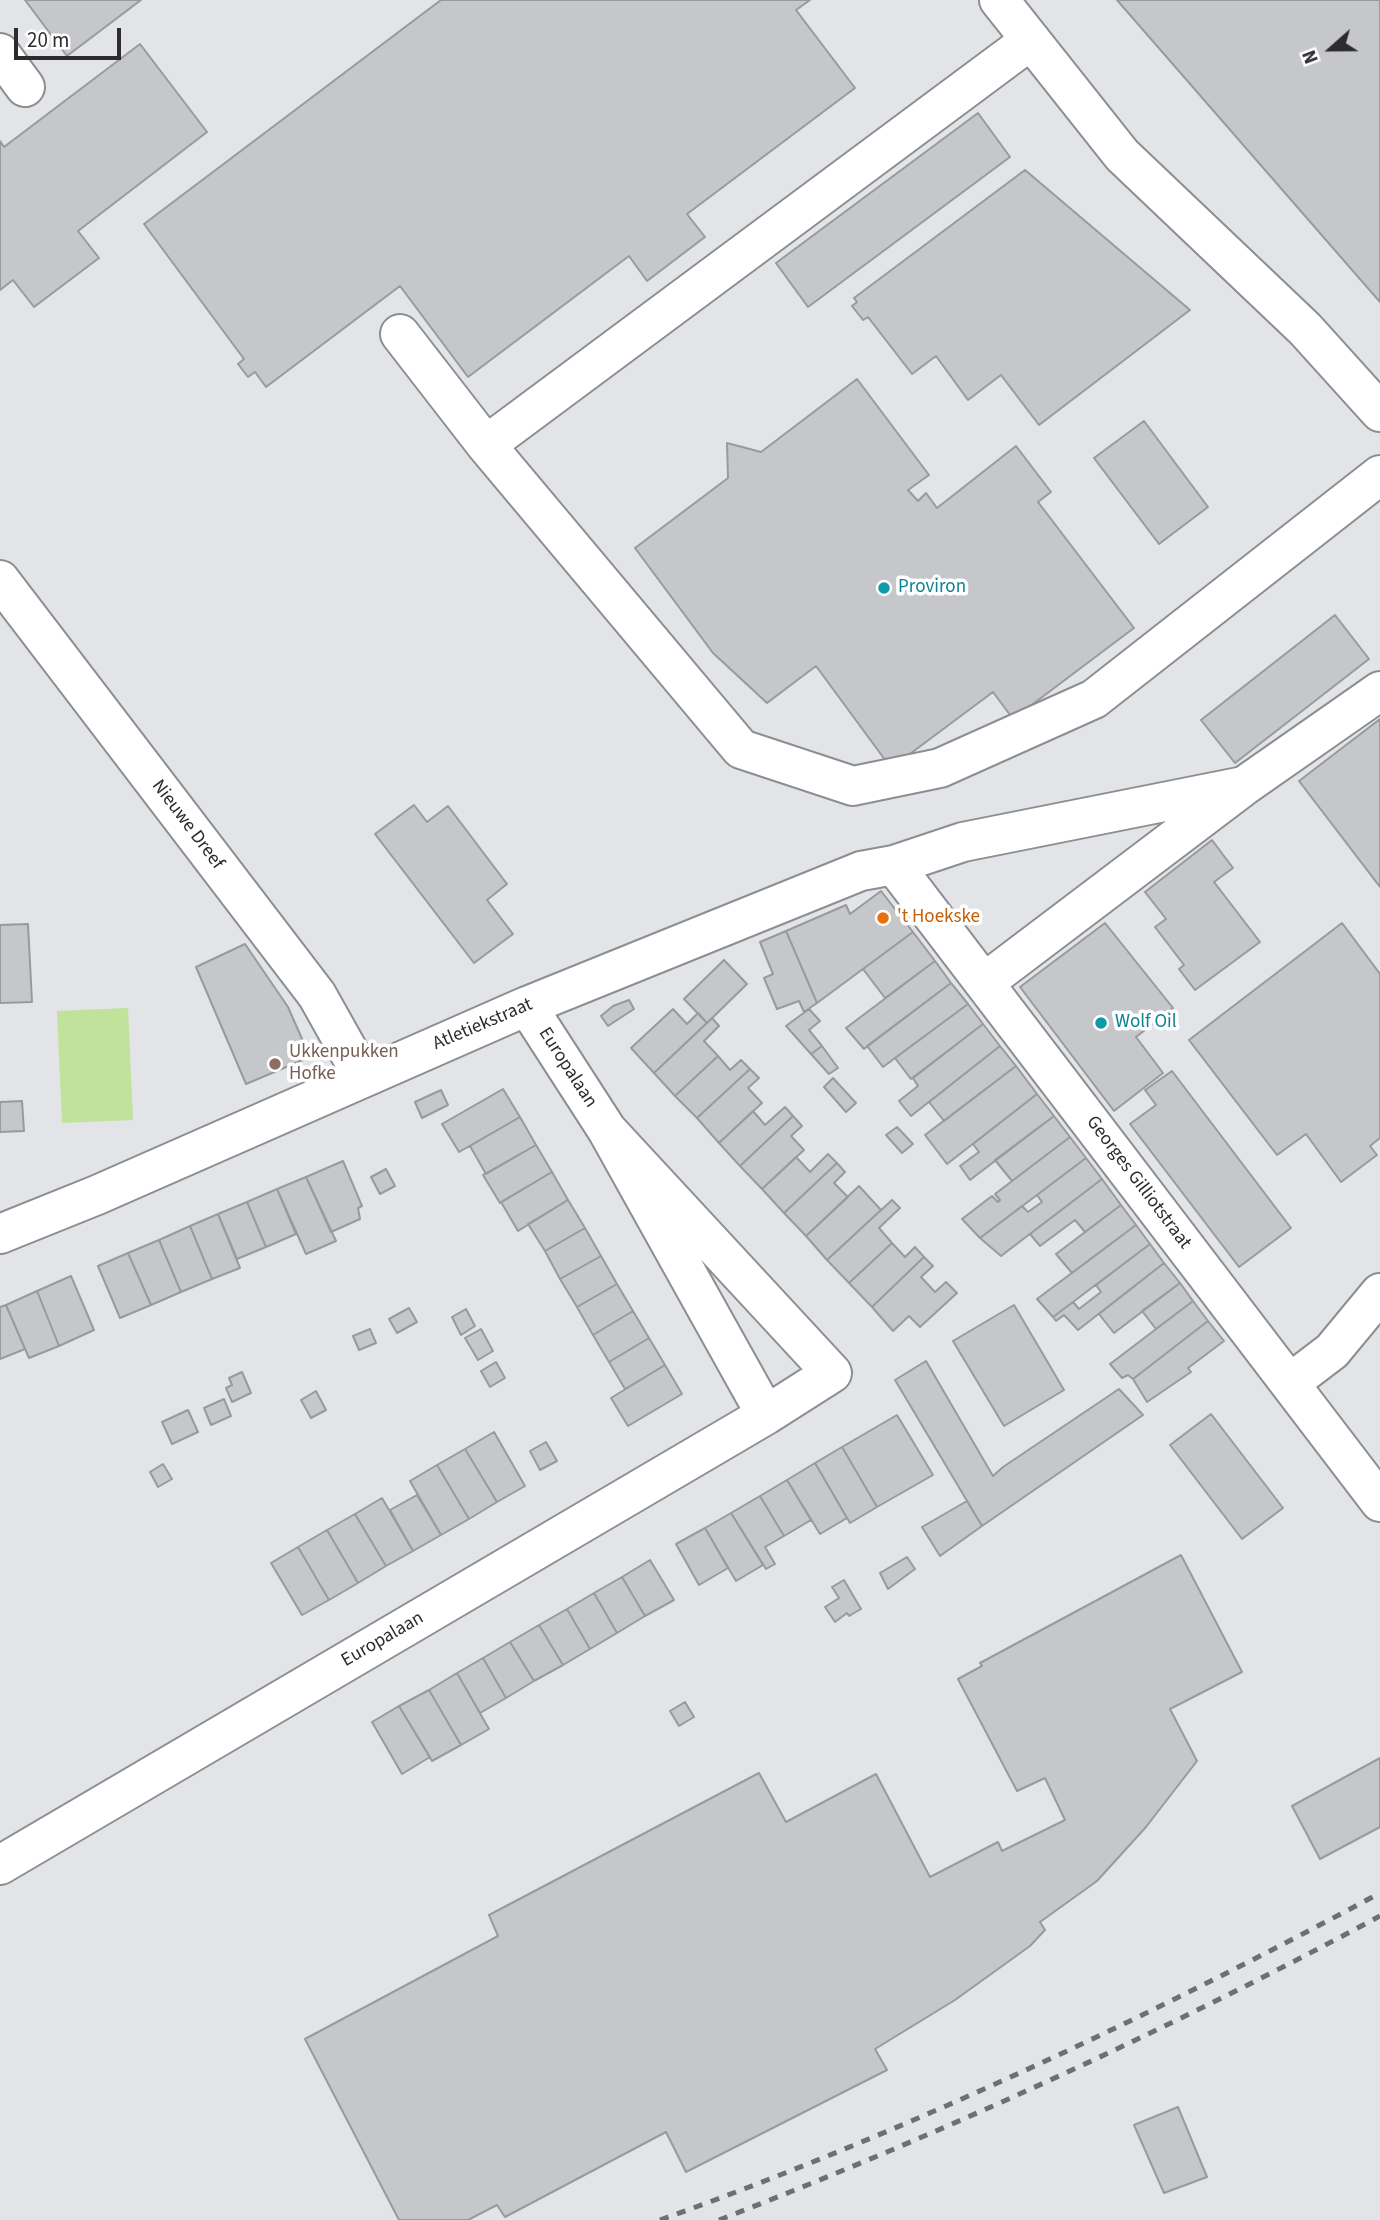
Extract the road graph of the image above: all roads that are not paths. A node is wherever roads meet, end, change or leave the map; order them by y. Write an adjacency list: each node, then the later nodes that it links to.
1 (999, 0): 2 (street)
2 (1031, 40): 6 (street); 7 (street)
3 (0, 53): 4 (street)
4 (25, 87)
5 (400, 334): 7 (street)
6 (1380, 412)
7 (486, 445): 8 (street)
8 (1380, 475)
9 (0, 580): 15 (street, Nieuwe Dreef)
10 (1380, 691): 11 (street)
11 (1244, 786): 12 (street, Atletiekstraat); 13 (street)
12 (894, 865): 13 (street, Georges Gilliotstraat); 14 (street, Atletiekstraat)
13 (985, 982): 19 (street, Georges Gilliotstraat)
14 (527, 1006): 15 (street, Atletiekstraat); 16 (street, Europalaan)
15 (363, 1077): 17 (street, Atletiekstraat)
16 (607, 1130): 20 (street, Europalaan); 20 (street, Europalaan)
17 (0, 1234)
18 (1380, 1293): 19 (street)
19 (1290, 1383): 21 (street, Georges Gilliotstraat)
20 (766, 1415): 22 (street, Europalaan)
21 (1380, 1502)
22 (0, 1865)

